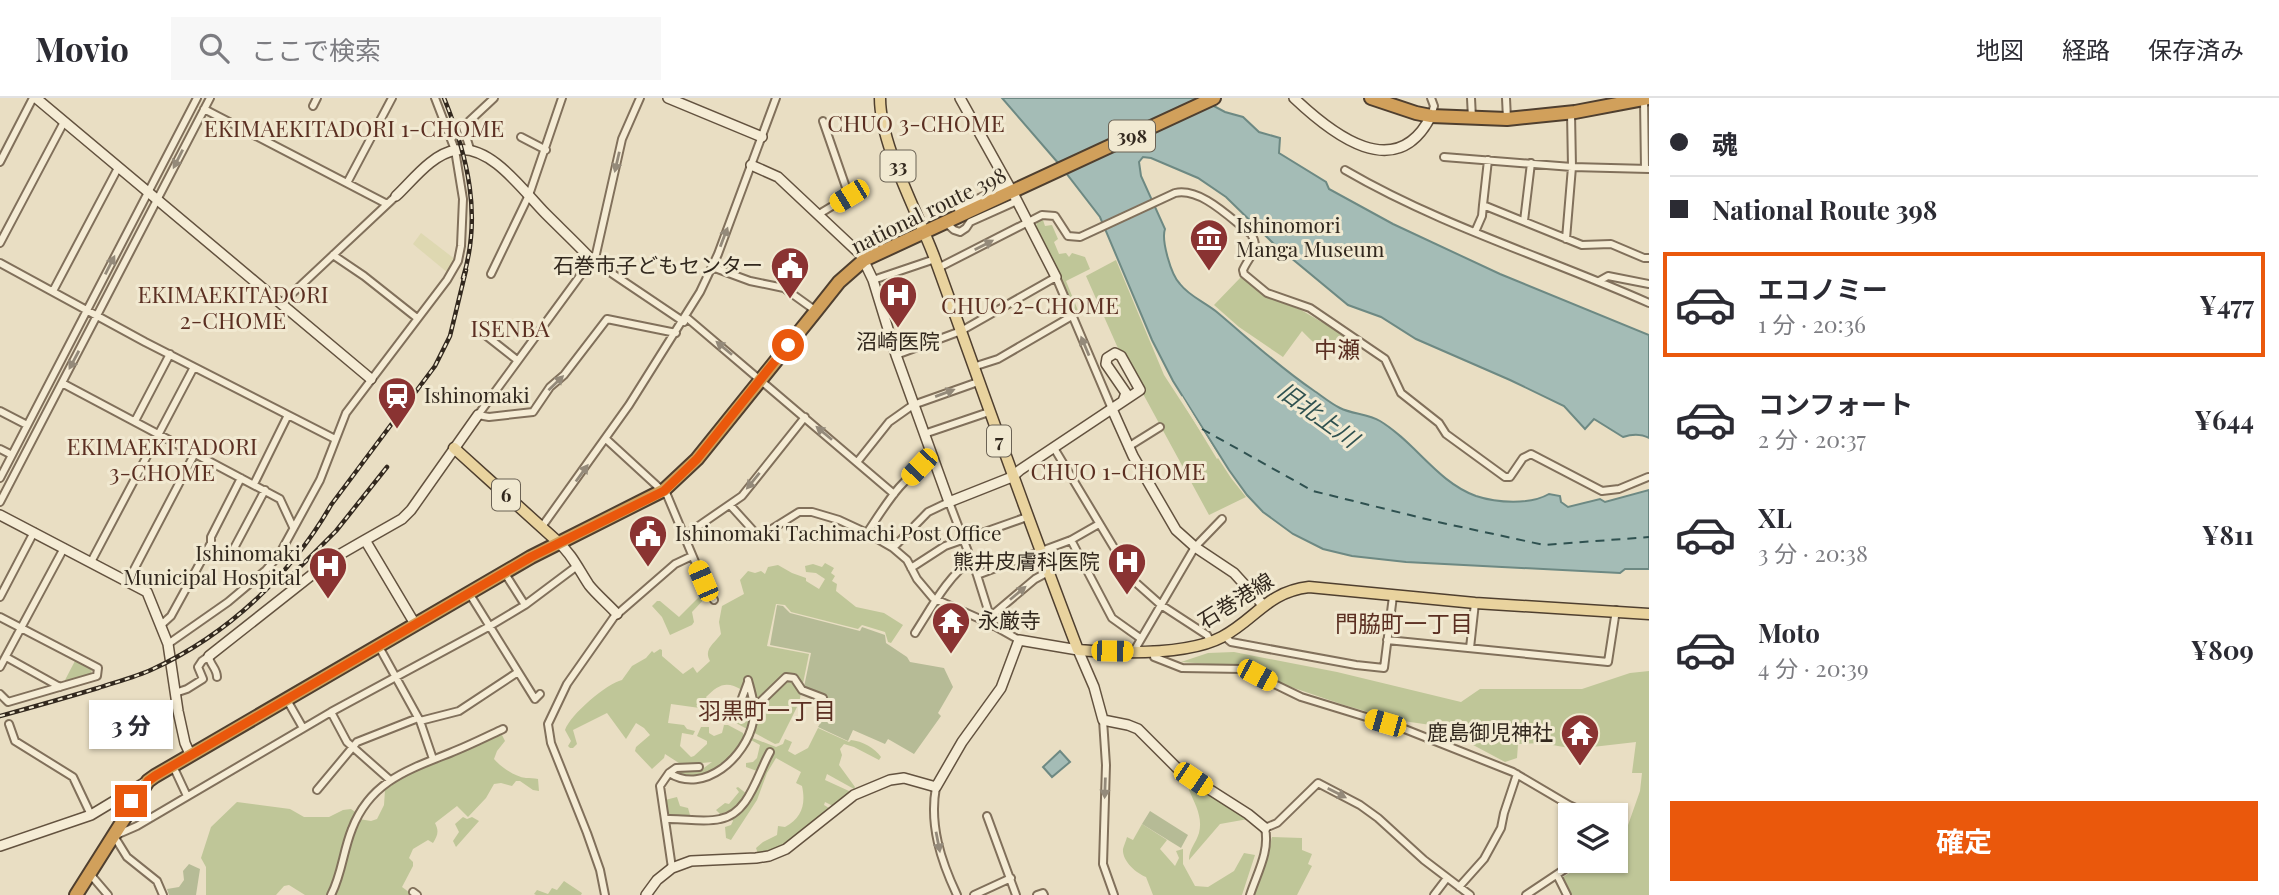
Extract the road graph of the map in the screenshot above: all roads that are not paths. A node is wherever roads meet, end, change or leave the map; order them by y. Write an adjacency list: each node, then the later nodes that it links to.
1 (34, 98): 28 (street); 34 (street)
2 (197, 98): 45 (street)
3 (210, 98): 22 (street)
4 (317, 98): 21 (street)
5 (393, 98): 43 (street)
6 (435, 98): 32 (street)
7 (494, 98): 31 (street)
8 (562, 98): 33 (street)
9 (640, 98): 63 (street, one-way to 63)
10 (668, 98): 30 (street)
11 (776, 98): 30 (street)
12 (880, 98): 57 (main road, 33)
13 (960, 98): 44 (street)
14 (1214, 98): 53 (highway, national route 398 / 398)
15 (1294, 98): 24 (street)
16 (1371, 98): 24 (highway)
17 (1431, 98): 24 (street)
18 (1471, 98): 25 (street)
19 (1506, 98): 26 (street)
20 (1646, 99): 23 (highway); 41 (street)
21 (313, 106)
22 (204, 109): 43 (street); 49 (street, one-way to 49)
23 (1571, 113): 26 (highway); 40 (street)
24 (1431, 116): 25 (highway)
25 (1472, 118): 26 (highway)
26 (1507, 119)
27 (822, 121): 52 (street)
28 (64, 122): 39 (street); 60 (street)
29 (521, 137): 33 (street)
30 (762, 137): 38 (street)
31 (470, 149): 32 (street); 46 (street)
32 (455, 150): 47 (street); 80 (street)
33 (546, 150): 46 (street)
34 (1, 157)
35 (1444, 157): 36 (street)
36 (1488, 160): 37 (street); 51 (street)
37 (1531, 163): 40 (street); 54 (street)
38 (751, 165): 52 (street); 67 (street, one-way to 38)
39 (118, 167): 45 (street); 73 (street)
40 (1572, 167): 41 (street); 59 (street)
41 (1647, 169)
42 (1345, 170): 58 (street)
43 (348, 183): 50 (street)
44 (1009, 185): 53 (street)
45 (148, 192): 49 (street); 76 (street, one-way to 45)
46 (529, 195): 63 (street); 68 (street)
47 (396, 196): 50 (street)
48 (1016, 199): 55 (street); 56 (street)
49 (157, 200): 75 (street); 78 (street)
50 (387, 204): 61 (street)
51 (1483, 205): 54 (street); 58 (street)
52 (819, 214): 64 (street)
53 (960, 215): 55 (highway, national route 398 / 398)
54 (1524, 221): 59 (street)
55 (945, 222): 57 (highway, national route 398 / 398)
56 (1030, 222): 66 (street, one-way to 56); 69 (street); 118 (street)
57 (925, 231): 64 (highway, national route 398 / 398); 66 (main road, 7)
58 (1475, 232): 71 (street)
59 (1566, 239): 62 (street)
60 (0, 243)
61 (333, 255): 75 (street); 80 (street)
62 (1649, 258)
63 (592, 260): 81 (street); 87 (street)
64 (864, 260): 70 (street); 77 (highway, national route 398 / 398)
65 (0, 263): 73 (street)
66 (937, 264): 70 (street); 82 (main road, 7)
67 (712, 267): 77 (street); 81 (street)
68 (491, 274)
69 (1056, 277): 79 (street); 82 (street)
70 (873, 281): 86 (street)
71 (1599, 281): 72 (street); 74 (street)
72 (1649, 284)
73 (53, 291): 76 (street)
74 (1649, 303)
75 (281, 304): 90 (street)
76 (87, 310): 78 (street); 103 (street)
77 (816, 311): 91 (highway, national route 398 / 398)
78 (97, 316): 85 (street); 93 (street, one-way to 93)
79 (1072, 316): 89 (street); 96 (street, one-way to 79)
80 (417, 318): 90 (street)
81 (685, 319): 83 (street); 91 (street, one-way to 81)
82 (961, 331): 86 (street); 89 (main road, 7)
83 (676, 333): 100 (street, one-way to 83); 108 (street)
84 (484, 334): 87 (street)
85 (170, 354): 88 (street); 102 (street)
86 (896, 355): 95 (street)
87 (517, 360): 100 (street)
88 (194, 367): 99 (street); 105 (street)
89 (973, 367): 92 (main road, 7)
90 (371, 379): 107 (street)
91 (761, 380): 101 (street); 123 (highway, national route 398 / 398)
92 (978, 382): 95 (street, one-way to 92); 98 (main road, 7)
93 (62, 383): 102 (street); 125 (street)
94 (1123, 401): 94 (street); 96 (street)
95 (913, 405): 106 (street); 116 (street)
96 (1112, 409): 109 (street); 111 (street)
97 (0, 411): 103 (street)
98 (989, 412): 106 (street); 117 (main road, 7)
99 (288, 415): 107 (street); 121 (street)
100 (478, 415): 110 (street)
101 (805, 417): 116 (street, one-way to 101); 127 (street, one-way to 127)
102 (135, 422): 105 (street)
103 (27, 425): 114 (street)
104 (1160, 427): 109 (street)
105 (159, 434): 113 (street); 148 (street)
106 (924, 434): 115 (street)
107 (335, 439): 132 (street)
108 (606, 439): 123 (street); 133 (street, one-way to 108)
109 (1128, 447): 141 (street)
110 (454, 448): 133 (main road, 6); 138 (street)
111 (1054, 448): 117 (street); 131 (street)
112 (0, 449): 114 (street)
113 (195, 453): 120 (street); 154 (street)
114 (12, 455): 119 (street)
115 (934, 460): 124 (street); 126 (street)
116 (858, 461): 124 (street)
117 (1012, 477): 126 (street); 129 (main road, 7)
118 (1648, 477)
119 (0, 478)
120 (241, 478): 121 (street); 170 (street)
121 (254, 484): 122 (street)
122 (265, 490): 132 (street); 144 (street)
123 (664, 491): 136 (street); 140 (highway, national route 398 / 398)
124 (894, 494): 135 (street)
125 (0, 502)
126 (949, 502): 137 (street); 143 (street)
127 (730, 505): 135 (street); 136 (street)
128 (0, 515): 134 (street)
129 (1027, 517): 137 (street); 145 (main road, 7)
130 (1222, 519): 141 (street)
131 (1099, 524): 139 (street); 162 (street)
132 (293, 527): 180 (street)
133 (541, 528): 140 (main road, 6)
134 (34, 532): 142 (street); 157 (street)
135 (867, 533): 143 (street)
136 (684, 536): 146 (street)
137 (963, 538): 147 (street); 150 (street)
138 (365, 540): 169 (street); 186 (street)
139 (1071, 540): 145 (street); 176 (street)
140 (558, 542): 149 (street); 151 (highway, national route 398 / 398)
141 (1195, 547): 162 (street); 163 (street)
142 (64, 548): 148 (street); 173 (street)
143 (893, 548): 150 (street)
144 (232, 552)
145 (1040, 552): 152 (main road, 7); 153 (street)
146 (692, 556): 158 (street); 165 (street)
147 (972, 560): 153 (street); 159 (street)
148 (91, 562): 154 (street)
149 (577, 566): 161 (street); 165 (street)
150 (911, 568): 159 (street)
151 (504, 572): 155 (highway, national route 398 / 398); 161 (street)
152 (1048, 572): 168 (street, one-way to 152); 183 (main road, 7)
153 (977, 575): 168 (street)
154 (128, 580): 170 (street)
155 (469, 593): 169 (highway, national route 398 / 398); 171 (street)
156 (1393, 596): 160 (main road, 石巻港線); 163 (main road, 石巻港線); 178 (street)
157 (0, 597)
158 (714, 600)
159 (936, 600): 172 (street); 174 (street)
160 (1475, 603): 164 (main road, 石巻港線); 182 (street)
161 (525, 605): 171 (street)
162 (1161, 605): 176 (street); 179 (street)
163 (1263, 605): 175 (main road, 石巻港線)
164 (1616, 610): 166 (main road, 石巻港線); 182 (street)
165 (617, 614): 239 (street)
166 (1649, 614)
167 (0, 617): 173 (street)
168 (990, 617): 172 (street)
169 (415, 624): 181 (highway, national route 398 / 398)
170 (160, 626): 180 (street)
171 (489, 626): 189 (street); 191 (street)
172 (993, 626): 177 (street)
173 (22, 628): 187 (street); 192 (street)
174 (915, 633)
175 (1224, 636): 178 (street); 179 (main road, 石巻港線)
176 (1140, 638): 185 (street)
177 (1019, 640): 183 (street); 216 (street)
178 (1387, 640): 182 (street)
179 (1211, 642): 184 (main road, 石巻港線)
180 (168, 644): 193 (street)
181 (377, 645): 191 (street); 196 (highway, national route 398 / 398)
182 (1470, 648)
183 (1078, 650): 185 (main road, 石巻港線); 202 (street)
184 (1154, 650): 185 (main road, 石巻港線); 213 (street)
185 (1134, 652)
186 (209, 656): 190 (street); 193 (street)
187 (6, 657): 188 (street); 192 (street)
188 (0, 667)
189 (518, 672): 195 (street); 201 (street)
190 (217, 677)
191 (396, 677): 200 (street); 201 (street)
192 (60, 687): 194 (street)
193 (175, 693): 208 (street)
194 (0, 694)
195 (540, 694)
196 (286, 698): 204 (street); 208 (highway, national route 398 / 398)
197 (823, 698): 198 (street)
198 (755, 707): 199 (street); 212 (street)
199 (738, 709)
200 (331, 712): 204 (street); 206 (street)
201 (419, 719): 206 (street); 209 (street)
202 (1103, 720): 225 (street); 246 (street, one-way to 246)
203 (9, 724): 222 (street)
204 (303, 728): 219 (street)
205 (503, 729): 209 (street)
206 (352, 747): 214 (street); 217 (street)
207 (770, 752): 224 (street)
208 (190, 754): 210 (highway, national route 398 / 398)
209 (433, 759): 214 (street)
210 (172, 765): 215 (highway, national route 398 / 398); 219 (street)
211 (699, 767): 212 (street)
212 (668, 773): 224 (street)
213 (1517, 775): 220 (street); 234 (street)
214 (390, 780): 238 (street)
215 (148, 781): 218 (street); 221 (highway, 398)
216 (936, 787): 228 (street); 241 (street, one-way to 241)
217 (317, 790)
218 (124, 796): 221 (street); 222 (street)
219 (187, 796): 226 (street)
220 (1567, 803)
221 (131, 810): 226 (highway, 398)
222 (91, 815): 227 (street)
223 (987, 816): 232 (street)
224 (666, 819): 228 (street)
225 (1265, 828): 233 (street, one-way to 233); 247 (street)
226 (114, 836): 230 (highway, 398); 237 (street)
227 (0, 846)
228 (672, 869): 240 (street)
229 (1560, 873): 231 (street)
230 (90, 874): 235 (highway, 398); 236 (street)
231 (1557, 875): 250 (street); 251 (street)
232 (1011, 878): 242 (street); 243 (street)
233 (1447, 878): 234 (street); 248 (street)
234 (1460, 887): 249 (street)
235 (75, 895)
236 (108, 895)
237 (163, 895)
238 (331, 895)
239 (605, 895)
240 (646, 895)
241 (957, 895)
242 (974, 895)
243 (1016, 895)
244 (1037, 895): 245 (street)
245 (1044, 895)
246 (1114, 895)
247 (1250, 895)
248 (1434, 895)
249 (1470, 895)
250 (1526, 895)
251 (1567, 895)

